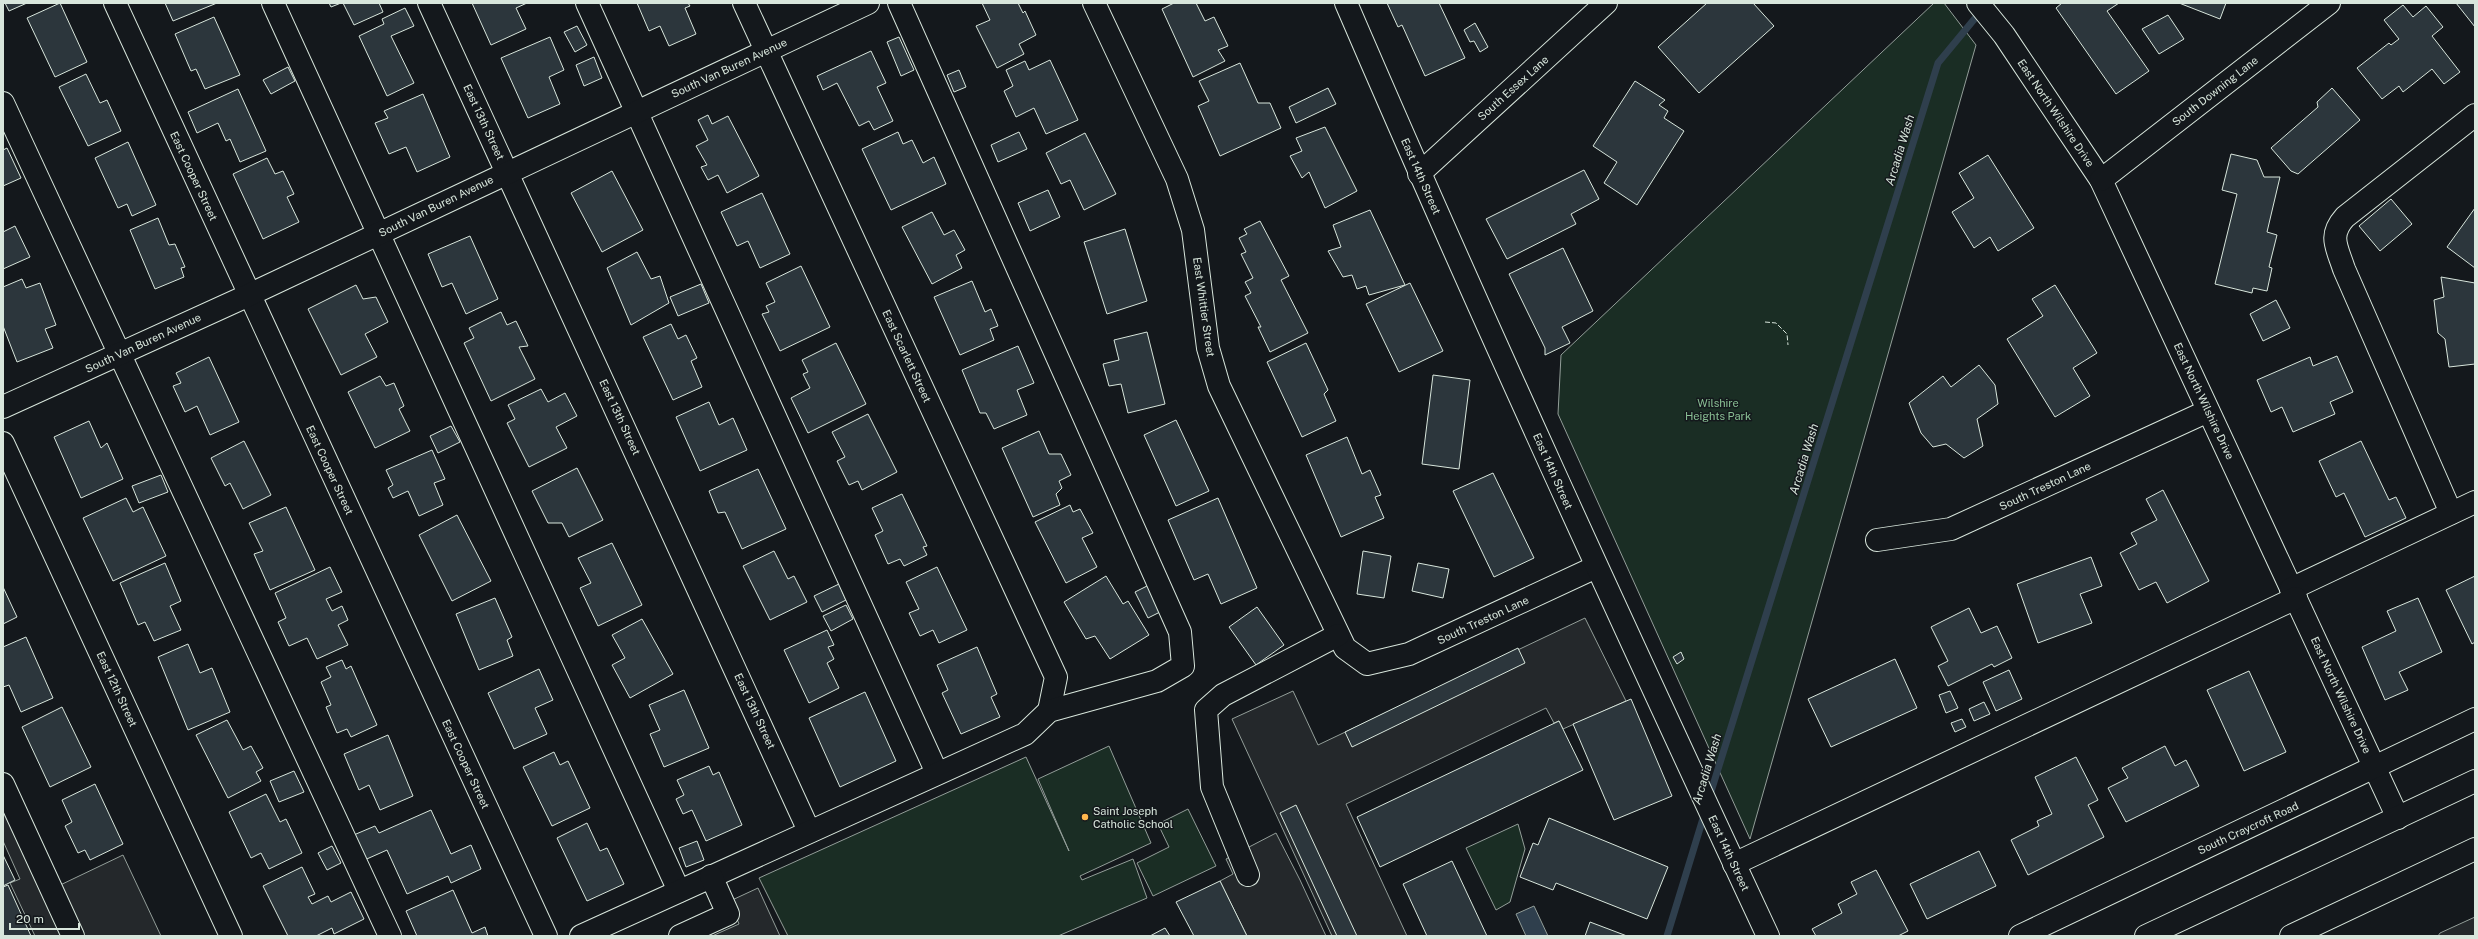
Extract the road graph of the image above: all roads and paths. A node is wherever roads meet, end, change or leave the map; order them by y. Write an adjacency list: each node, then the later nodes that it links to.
1 (115, 3): 21 (street, East Cooper Street)
2 (273, 3): 20 (street)
3 (429, 3): 17 (street, East 13th Street)
4 (587, 3): 15 (street)
5 (744, 3): 13 (street, East Scarlett Street)
6 (868, 3): 13 (street, South Van Buren Avenue)
7 (899, 3): 33 (street)
8 (1094, 3): 31 (street, East Whittier Street)
9 (1346, 3): 18 (street, East 14th Street)
10 (1606, 3): 18 (street, South Essex Lane)
11 (1978, 3): 19 (street, East North Wilshire Drive)
12 (2329, 3): 19 (street, South Downing Lane)
13 (766, 52): 15 (street, South Van Buren Avenue); 33 (street, East Scarlett Street)
14 (3, 104): 22 (street)
15 (636, 112): 17 (street, South Van Buren Avenue); 36 (street)
16 (2475, 115): 27 (street)
17 (507, 172): 20 (street, South Van Buren Avenue); 40 (street, East 13th Street)
18 (1419, 174): 29 (street, East 14th Street)
19 (2102, 180): 24 (street, East North Wilshire Drive)
20 (378, 233): 21 (street, South Van Buren Avenue); 45 (street)
21 (249, 295): 22 (street, South Van Buren Avenue); 50 (street, East Cooper Street)
22 (119, 354): 23 (street, South Van Buren Avenue); 49 (street)
23 (3, 407)
24 (2208, 411): 28 (street, South Treston Lane); 30 (street, East North Wilshire Drive)
25 (3, 443): 48 (street, East 12th Street)
26 (2475, 502): 27 (street)
27 (2451, 513): 30 (street)
28 (1877, 540)
29 (1596, 567): 32 (street, South Treston Lane); 42 (street, East 14th Street)
30 (2293, 593): 35 (street, East North Wilshire Drive); 42 (street)
31 (1338, 635): 32 (street, East Whittier Street); 43 (street)
32 (1367, 664)
33 (1049, 711): 36 (street)
34 (2475, 719): 35 (street, South Craycroft Road)
35 (2375, 767): 39 (street, East North Wilshire Drive); 53 (street, South Craycroft Road)
36 (937, 773): 40 (street)
37 (2475, 781): 39 (street)
38 (3, 784): 47 (street)
39 (2398, 818): 54 (street)
40 (810, 831): 44 (street)
41 (2475, 849): 55 (street)
42 (1734, 864): 52 (street, East 14th Street)
43 (1248, 875)
44 (711, 876): 45 (street); 51 (street)
45 (679, 891): 46 (street)
46 (588, 934)
47 (73, 936)
48 (231, 936)
49 (390, 936)
50 (546, 936)
51 (680, 936)
52 (1768, 936)
53 (2020, 936)
54 (2146, 936)
55 (2291, 936)

